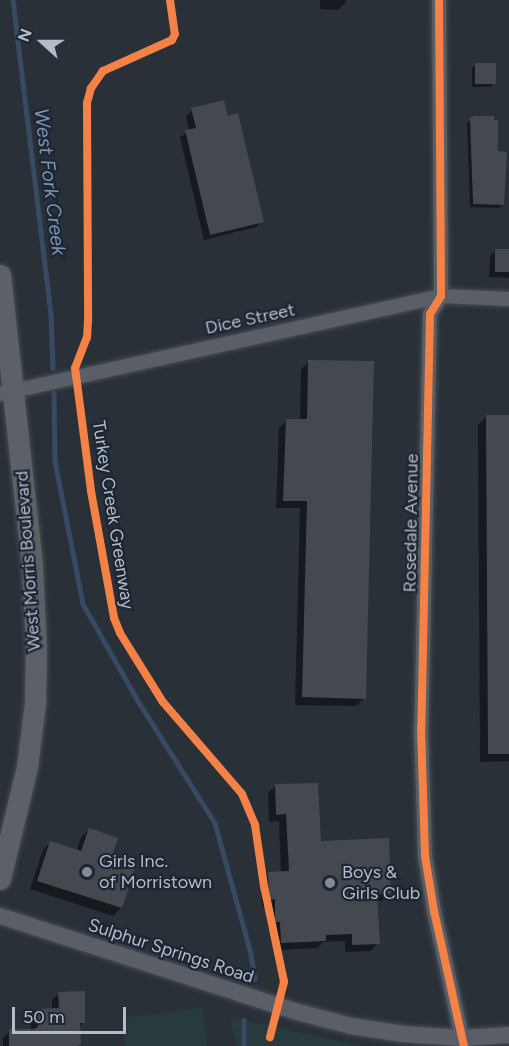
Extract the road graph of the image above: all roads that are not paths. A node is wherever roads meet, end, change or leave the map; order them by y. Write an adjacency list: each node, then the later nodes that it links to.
1 (439, 0): 3 (street, Rosedale Avenue)
2 (0, 275): 5 (main road, West Morris Boulevard)
3 (441, 296): 4 (street, Dice Street); 5 (street, Dice Street); 9 (street, Rosedale Avenue)
4 (509, 299)
5 (6, 392): 6 (main road, West Morris Boulevard)
6 (0, 879)
7 (0, 916): 9 (street, Sulphur Springs Road)
8 (509, 1035): 9 (street, Sulphur Springs Road)
9 (463, 1042)

